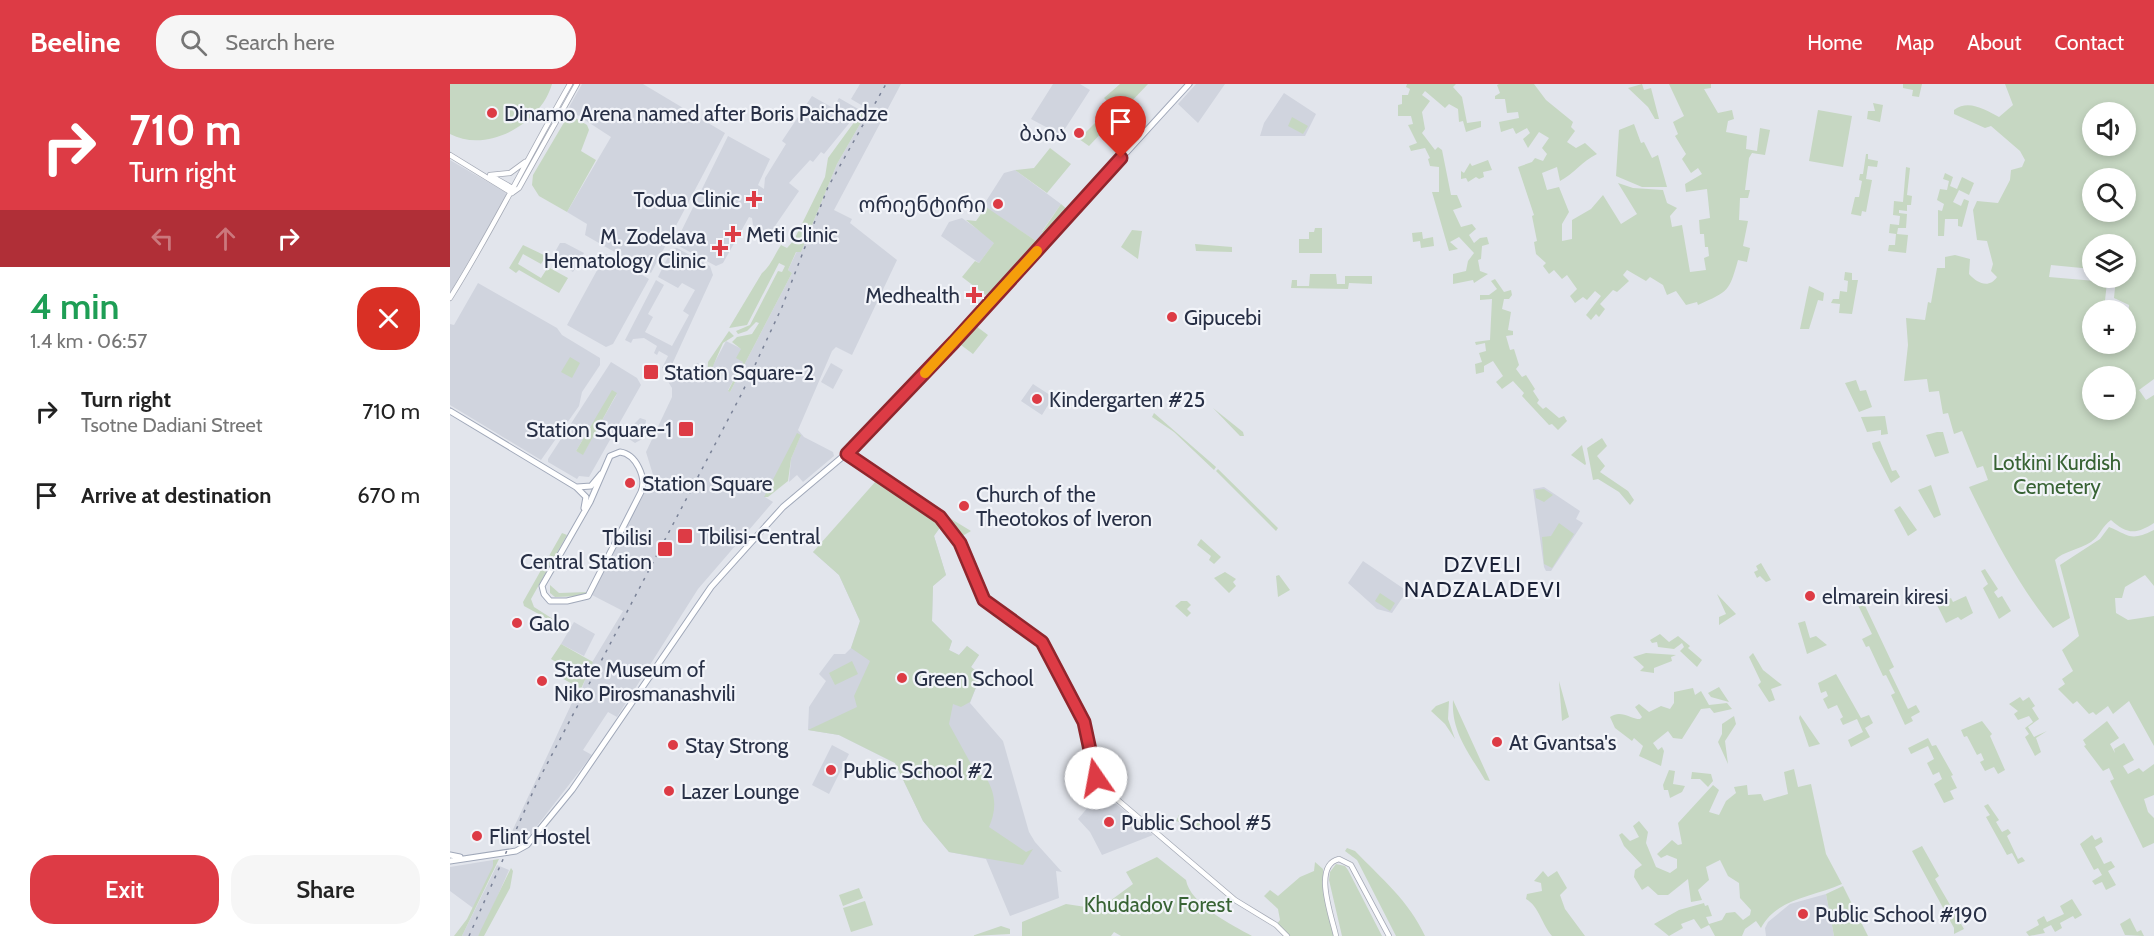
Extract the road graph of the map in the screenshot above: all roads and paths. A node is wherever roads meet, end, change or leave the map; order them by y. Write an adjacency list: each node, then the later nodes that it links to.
1 (570, 84): 5 (main road)
2 (577, 84): 8 (main road)
3 (1189, 84): 11 (main road)
4 (450, 155): 6 (main road)
5 (526, 160): 7 (main road); 8 (main road)
6 (480, 172): 7 (main road); 8 (main road)
7 (489, 175): 8 (main road)
8 (514, 191): 9 (main road)
9 (450, 298)
10 (450, 411): 13 (main road)
11 (847, 454): 18 (main road); 20 (main road)
12 (602, 473): 14 (main road); 16 (main road); 16 (main road)
13 (576, 487): 14 (main road); 15 (main road)
14 (588, 487): 15 (main road)
15 (583, 493): 16 (main road)
16 (582, 514)
17 (450, 855): 18 (main road)
18 (462, 858): 19 (main road)
19 (450, 861)
20 (1287, 936)
21 (1336, 936): 22 (main road)
22 (1389, 936)

